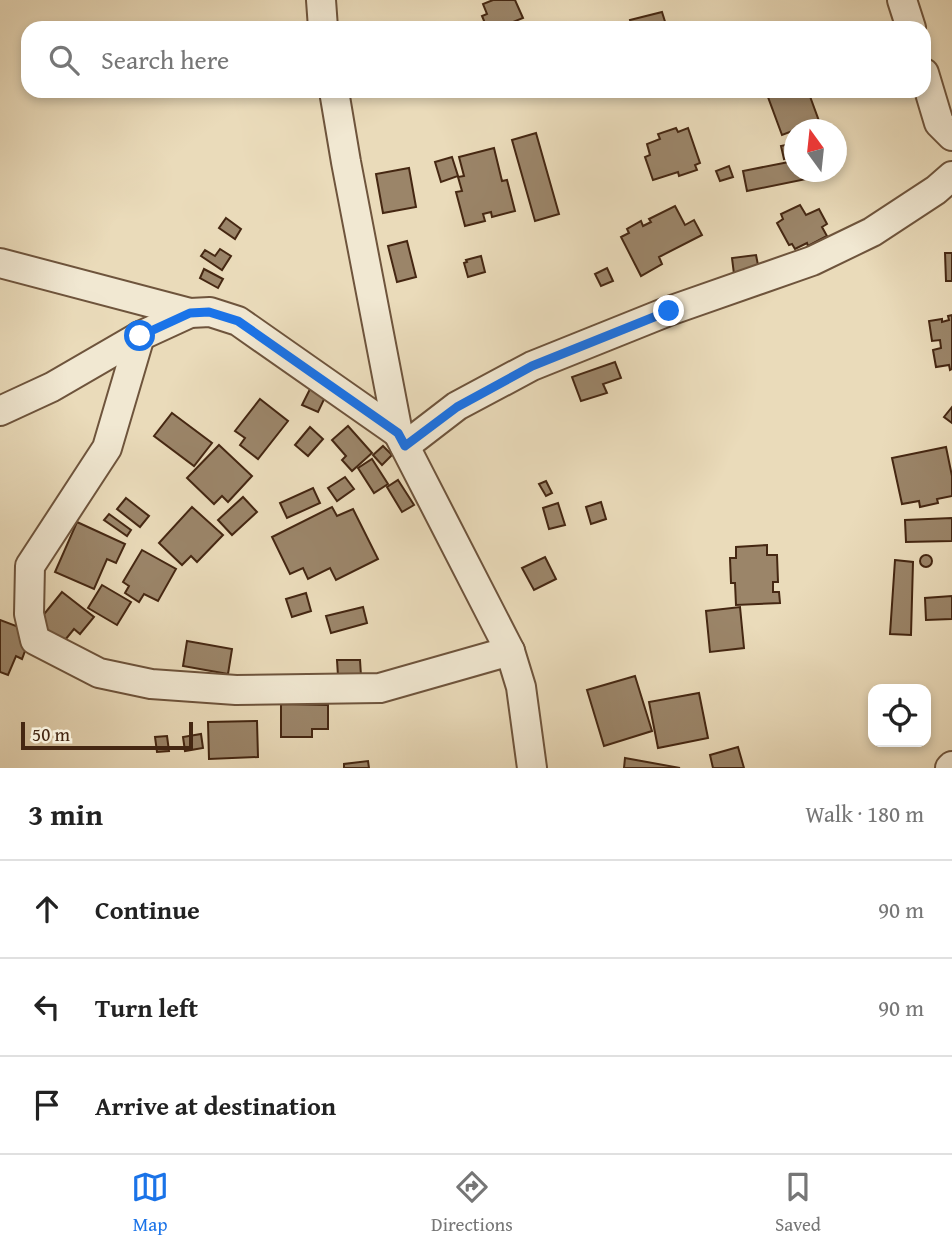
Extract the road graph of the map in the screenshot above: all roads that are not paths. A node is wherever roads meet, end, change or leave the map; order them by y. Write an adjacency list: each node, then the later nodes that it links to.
1 (902, 0): 2 (street)
2 (909, 21)
3 (931, 96): 5 (street)
4 (335, 98): 11 (street)
5 (952, 136)
6 (952, 176): 11 (street)
7 (0, 263): 8 (street)
8 (190, 313): 9 (street); 11 (street)
9 (140, 336): 10 (street); 12 (street)
10 (0, 411)
11 (401, 439): 12 (street)
12 (510, 651): 13 (street)
13 (532, 768)

